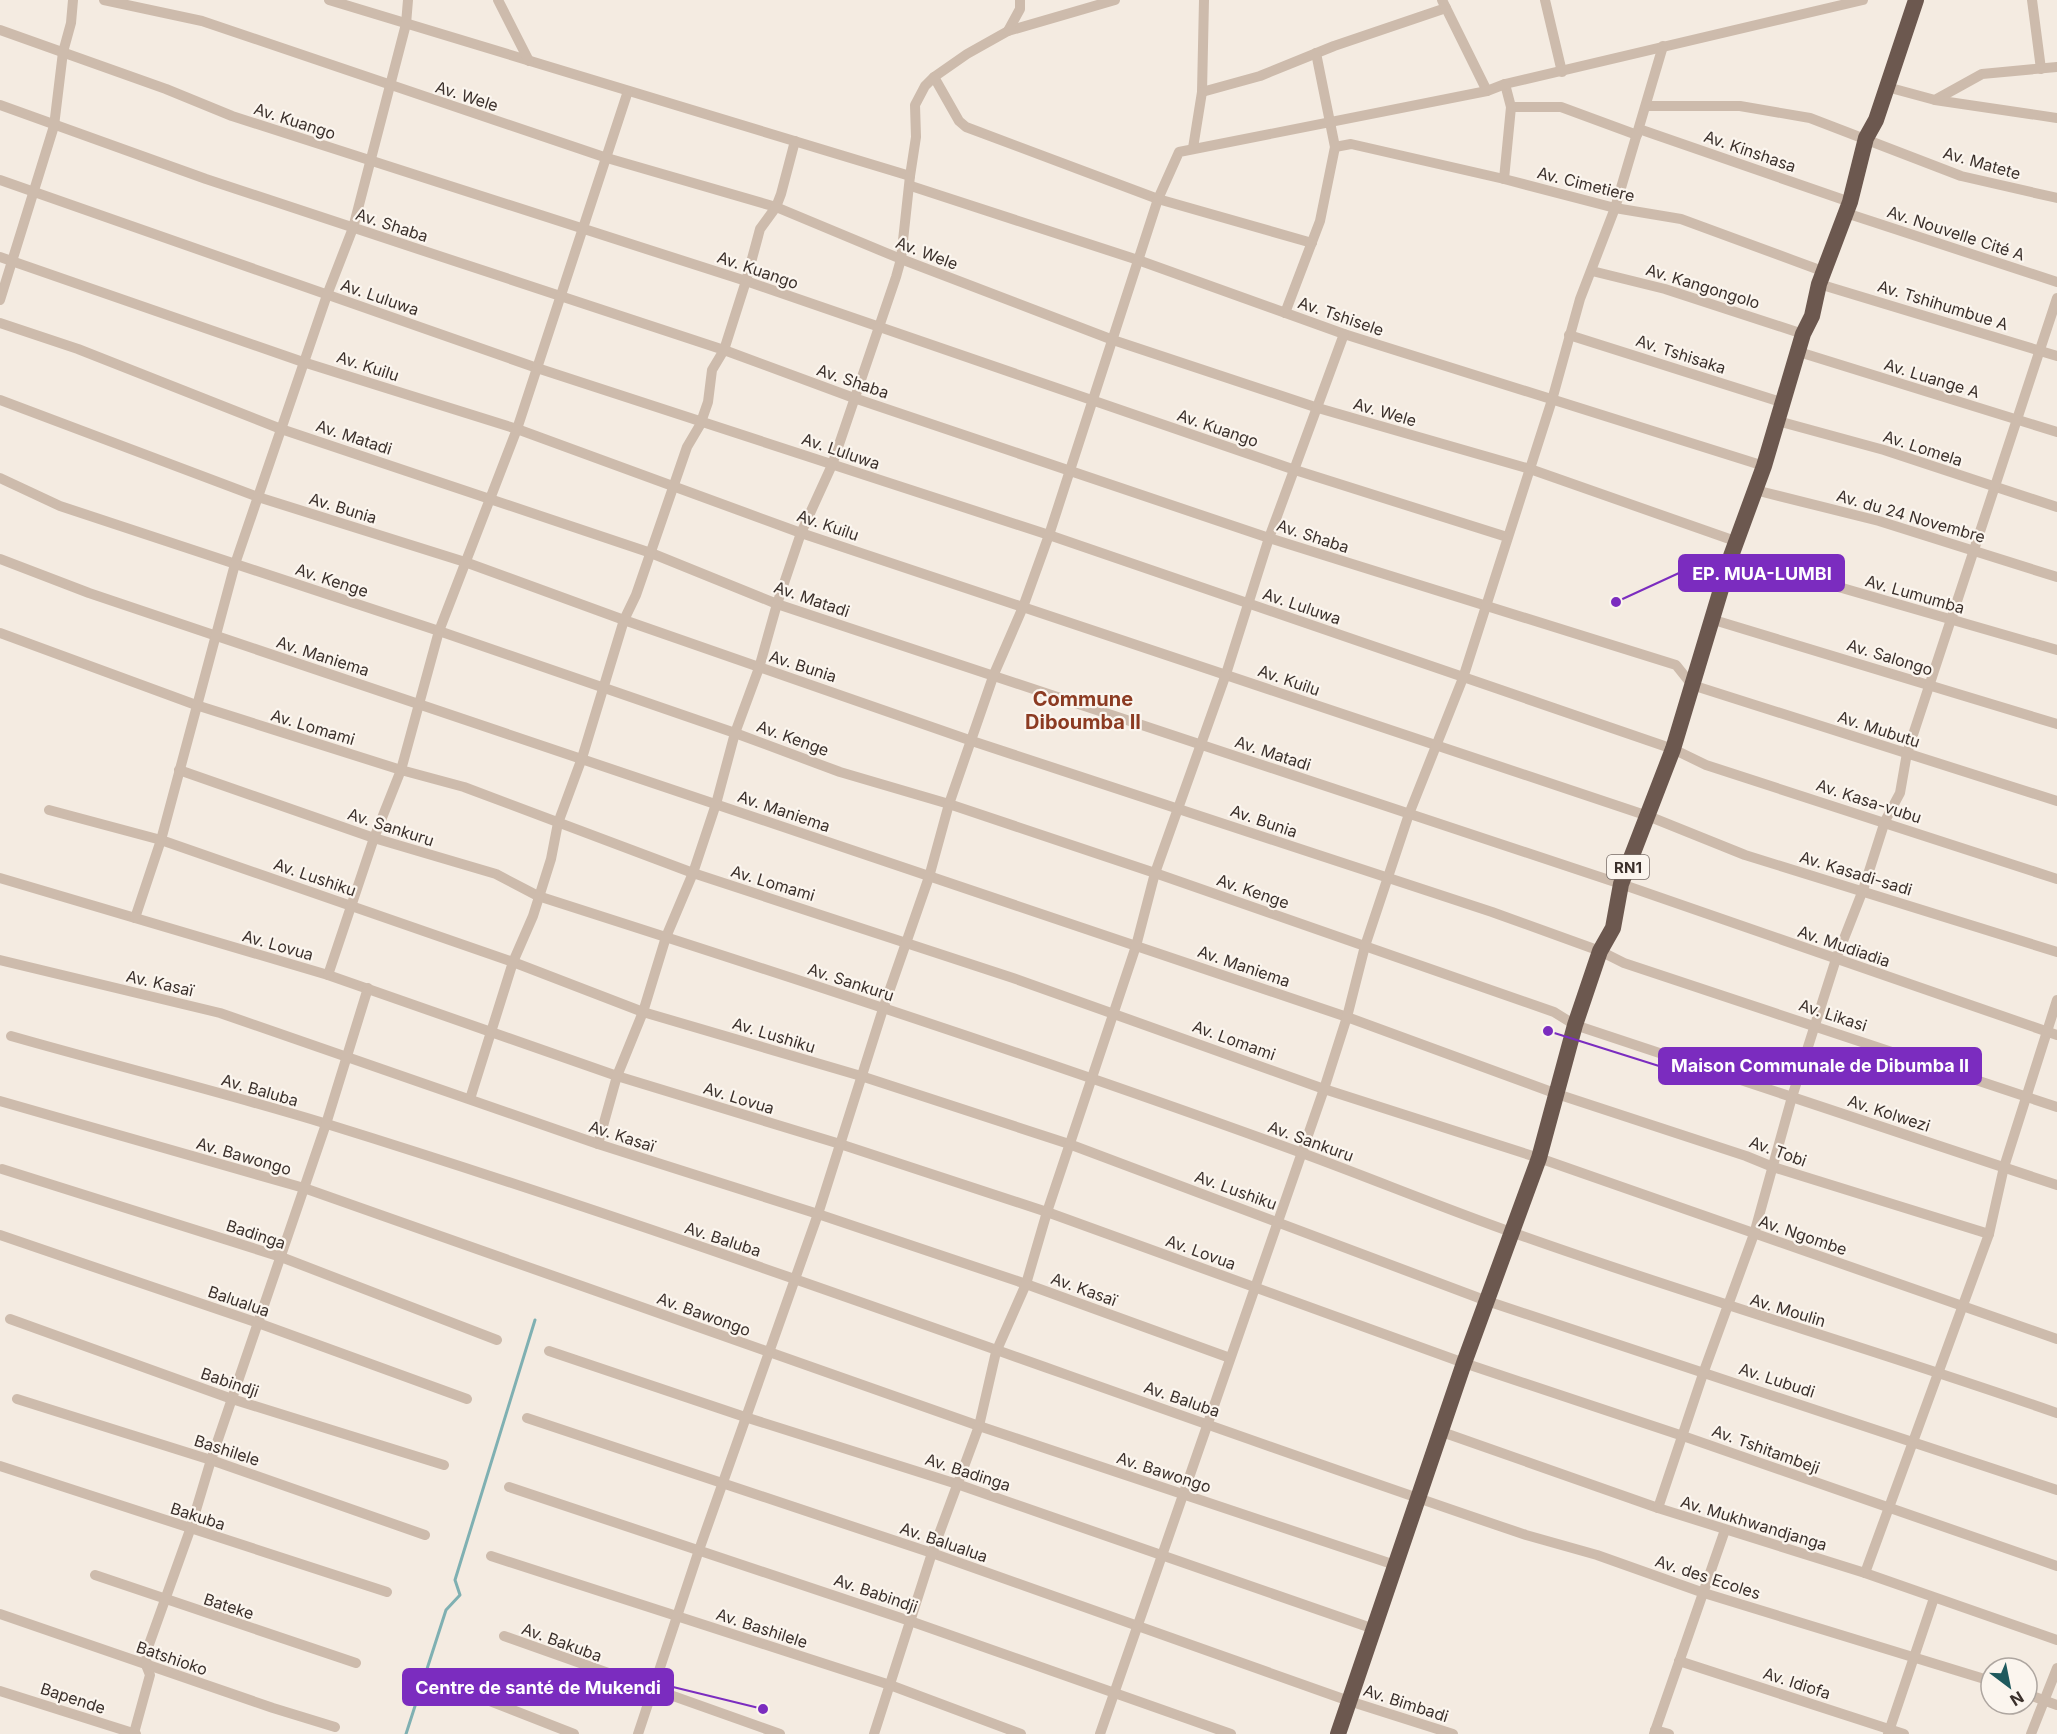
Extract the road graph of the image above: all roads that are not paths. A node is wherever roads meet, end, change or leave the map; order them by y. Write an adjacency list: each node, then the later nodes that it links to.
1 (73, 0): 18 (street)
2 (104, 0): 26 (street, Av. Wele)
3 (329, 0): 14 (street, Av. Tshisele)
4 (408, 0): 14 (street)
5 (498, 0): 20 (street)
6 (1020, 0): 16 (street)
7 (1115, 0): 16 (street)
8 (1204, 0): 30 (street)
9 (1545, 0): 23 (street)
10 (1863, 0): 17 (street)
11 (1916, 0): 27 (highway, RN1)
12 (2032, 0): 22 (street)
13 (1444, 4): 19 (street); 28 (street)
14 (406, 24): 20 (street, Av. Tshisele); 26 (street)
15 (0, 30): 18 (street, Av. Kuango)
16 (1008, 31): 24 (street)
17 (1663, 46): 23 (street); 33 (street)
18 (63, 52): 37 (street); 44 (street, Av. Kuango)
19 (1316, 53): 30 (street); 36 (street)
20 (529, 61): 29 (street, Av. Tshisele)
21 (2057, 67): 22 (street)
22 (2041, 69): 31 (street)
23 (1562, 72): 25 (street)
24 (934, 77): 47 (street); 50 (street)
25 (1505, 84): 28 (street); 34 (street)
26 (390, 86): 43 (street, Av. Wele); 44 (street)
27 (1887, 87): 31 (street); 39 (highway, RN1)
28 (1486, 90): 36 (street)
29 (628, 91): 40 (street, Av. Tshisele); 43 (street)
30 (1202, 92): 42 (street)
31 (1935, 100): 35 (street)
32 (0, 105): 37 (street, Av. Shaba)
33 (1647, 106): 38 (street); 39 (street, Av. Matete)
34 (1510, 107): 38 (street, Av. Kinshasa); 45 (street)
35 (2057, 118)
36 (1328, 122): 41 (street); 42 (street)
37 (54, 126): 48 (street); 54 (street, Av. Shaba)
38 (1638, 132): 52 (street); 53 (street, Av. Kinshasa)
39 (1866, 138): 49 (street, Av. Matete); 53 (highway, RN1)
40 (795, 141): 47 (street, Av. Tshisele); 51 (street)
41 (1335, 147): 45 (street, Av. Cimetiere); 56 (street)
42 (1193, 148): 50 (street)
43 (607, 158): 51 (street, Av. Wele); 55 (street)
44 (370, 160): 54 (street); 55 (street, Av. Kuango)
45 (1504, 179): 52 (street, Av. Cimetiere)
46 (0, 180): 48 (street, Av. Luluwa)
47 (911, 181): 58 (street); 59 (street, Av. Tshisele)
48 (35, 190): 60 (street); 65 (street, Av. Luluwa)
49 (2057, 198)
50 (1158, 199): 56 (street); 59 (street)
51 (776, 207): 58 (street, Av. Wele); 63 (street)
52 (1615, 208): 61 (street); 62 (street, Av. Cimetiere)
53 (1848, 208): 62 (highway, RN1); 64 (street, Av. Nouvelle Cité A)
54 (353, 228): 65 (street); 66 (street, Av. Shaba)
55 (583, 228): 63 (street, Av. Kuango); 66 (street)
56 (1312, 243): 69 (street)
57 (0, 257): 60 (street, Av. Kuilu)
58 (901, 260): 71 (street); 75 (street, Av. Wele)
59 (1138, 260): 69 (street, Av. Tshisele); 75 (street)
60 (13, 261): 68 (street); 80 (street, Av. Kuilu)
61 (1592, 271): 73 (street, Av. Kangongolo); 74 (street)
62 (1822, 278): 73 (highway, RN1); 77 (street, Av. Tshihumbue A)
63 (747, 281): 71 (street, Av. Kuango); 76 (street)
64 (2057, 282)
65 (327, 294): 80 (street); 81 (street, Av. Luluwa)
66 (562, 297): 76 (street, Av. Shaba); 81 (street)
67 (2057, 298): 77 (street)
68 (0, 300)
69 (1285, 313): 72 (street, Av. Tshisele)
70 (0, 323): 91 (street, Av. Matadi)
71 (878, 327): 82 (street); 85 (street, Av. Kuango)
72 (1344, 334): 83 (street, Av. Tshisele); 87 (street)
73 (1803, 334): 78 (highway, RN1)
74 (1569, 335): 83 (street); 86 (street, Av. Tshisaka)
75 (1113, 340): 85 (street); 87 (street, Av. Wele)
76 (724, 350): 82 (street, Av. Shaba); 88 (street)
77 (2039, 350): 79 (street, Av. Tshihumbue A); 89 (street)
78 (1799, 352): 86 (highway, RN1); 89 (street, Av. Luange A)
79 (2057, 356)
80 (303, 362): 91 (street); 92 (street, Av. Kuilu)
81 (537, 368): 88 (street, Av. Luluwa); 92 (street)
82 (854, 398): 94 (street); 98 (street, Av. Shaba)
83 (1552, 399): 95 (street, Av. Tshisele); 96 (street)
84 (0, 400): 103 (street, Av. Bunia)
85 (1093, 401): 97 (street, Av. Kuango); 98 (street)
86 (1784, 403): 90 (highway, RN1)
87 (1318, 408): 96 (street, Av. Wele); 97 (street)
88 (701, 419): 94 (street, Av. Luluwa); 100 (street)
89 (2017, 420): 93 (street, Av. Luange A); 101 (street)
90 (1778, 421): 95 (highway, RN1); 101 (street, Av. Lomela)
91 (281, 429): 103 (street); 104 (street, Av. Matadi)
92 (517, 429): 100 (street, Av. Kuilu); 104 (street)
93 (2057, 432)
94 (832, 465): 106 (street); 107 (street, Av. Luluwa)
95 (1764, 466): 102 (highway, RN1)
96 (1530, 469): 108 (street); 110 (street, Av. Wele)
97 (1295, 470): 108 (street, Av. Kuango); 109 (street)
98 (1069, 471): 107 (street); 109 (street, Av. Shaba)
99 (0, 478): 115 (street, Av. Kenge)
100 (675, 485): 106 (street, Av. Kuilu); 112 (street)
101 (1995, 488): 105 (street, Av. Lomela); 111 (street)
102 (1755, 490): 110 (highway, RN1); 111 (street, Av. du 24 Novembre)
103 (258, 497): 114 (street, Av. Bunia); 115 (street)
104 (491, 497): 112 (street, Av. Matadi); 114 (street)
105 (2057, 507)
106 (801, 533): 117 (street); 119 (street, Av. Kuilu)
107 (1049, 535): 118 (street, Av. Luluwa); 119 (street)
108 (1507, 537): 120 (street)
109 (1269, 538): 118 (street); 120 (street, Av. Shaba)
110 (1734, 549): 121 (street, Av. Lumumba); 122 (highway, RN1)
111 (1975, 550): 116 (street, Av. du 24 Novembre); 121 (street)
112 (651, 553): 117 (street, Av. Matadi); 123 (street)
113 (0, 559): 126 (street, Av. Maniema)
114 (465, 562): 123 (street, Av. Bunia); 124 (street)
115 (235, 564): 124 (street, Av. Kenge); 126 (street)
116 (2057, 577)
117 (777, 604): 128 (street); 129 (street, Av. Matadi)
118 (1250, 604): 130 (street); 131 (street, Av. Luluwa)
119 (1023, 607): 129 (street); 130 (street, Av. Kuilu)
120 (1485, 607): 131 (street); 132 (street, Av. Shaba)
121 (1950, 619): 127 (street, Av. Lumumba); 133 (street)
122 (1714, 620): 132 (highway, RN1); 133 (street, Av. Salongo)
123 (624, 621): 128 (street, Av. Bunia); 134 (street)
124 (439, 631): 134 (street, Av. Kenge); 135 (street)
125 (0, 633): 136 (street, Av. Lomami)
126 (218, 636): 135 (street, Av. Maniema); 136 (street)
127 (2057, 650)
128 (759, 668): 138 (street); 139 (street, Av. Bunia)
129 (994, 674): 139 (street); 140 (street, Av. Matadi)
130 (1226, 674): 140 (street); 141 (street, Av. Kuilu)
131 (1463, 678): 141 (street); 142 (street, Av. Luluwa)
132 (1692, 685): 142 (highway, RN1); 143 (street, Av. Mubutu)
133 (1930, 685): 137 (street, Av. Salongo); 143 (street)
134 (604, 688): 138 (street, Av. Kenge); 144 (street)
135 (421, 703): 144 (street, Av. Maniema); 146 (street)
136 (196, 705): 145 (street); 146 (street, Av. Lomami)
137 (2057, 724)
138 (735, 733): 148 (street); 149 (street, Av. Kenge)
139 (972, 741): 149 (street); 150 (street, Av. Bunia)
140 (1199, 744): 150 (street); 152 (street, Av. Matadi)
141 (1437, 745): 152 (street); 153 (street, Av. Kuilu)
142 (1673, 749): 153 (highway, RN1); 154 (street, Av. Kasa-vubu)
143 (1907, 753): 147 (street, Av. Mubutu); 154 (street)
144 (582, 758): 148 (street, Av. Maniema); 155 (street)
145 (178, 770): 156 (street, Av. Sankuru); 157 (street)
146 (401, 770): 155 (street, Av. Lomami); 156 (street)
147 (2057, 801)
148 (716, 804): 158 (street); 160 (street, Av. Maniema)
149 (949, 804): 159 (street, Av. Kenge); 160 (street)
150 (1179, 808): 159 (street); 162 (street, Av. Bunia)
151 (49, 810): 157 (street, Av. Lushiku)
152 (1409, 814): 162 (street); 164 (street, Av. Matadi)
153 (1648, 816): 164 (highway, RN1); 165 (street, Av. Kasadi-sadi)
154 (1885, 821): 163 (street, Av. Kasa-vubu); 165 (street)
155 (558, 823): 158 (street, Av. Lomami); 166 (street)
156 (374, 838): 166 (street, Av. Sankuru); 167 (street)
157 (161, 840): 167 (street, Av. Lushiku); 168 (street)
158 (693, 873): 169 (street); 170 (street, Av. Lomami)
159 (1155, 873): 171 (street); 172 (street, Av. Kenge)
160 (929, 877): 170 (street); 171 (street, Av. Maniema)
161 (0, 878): 168 (street, Av. Lovua)
162 (1389, 879): 172 (street); 173 (street, Av. Bunia)
163 (2057, 879)
164 (1621, 884): 173 (highway, RN1); 175 (street, Av. Mudiadia)
165 (1863, 890): 174 (street, Av. Kasadi-sadi); 175 (street)
166 (538, 896): 169 (street, Av. Sankuru); 177 (street)
167 (353, 906): 177 (street, Av. Lushiku); 178 (street)
168 (135, 918): 178 (street, Av. Lovua)
169 (666, 937): 181 (street, Av. Sankuru); 182 (street)
170 (906, 943): 181 (street); 183 (street, Av. Lomami)
171 (1136, 946): 183 (street); 184 (street, Av. Maniema)
172 (1365, 946): 184 (street); 186 (street, Av. Kenge)
173 (1600, 951): 185 (street, Av. Likasi); 186 (highway, RN1)
174 (2057, 952)
175 (1836, 959): 185 (street); 188 (street, Av. Mudiadia)
176 (0, 960): 190 (street, Av. Kasaï)
177 (513, 962): 182 (street, Av. Lushiku); 187 (street)
178 (328, 975): 179 (street, Av. Lovua)
179 (368, 988): 187 (street, Av. Lovua); 190 (street)
180 (2057, 1000): 188 (street)
181 (884, 1009): 192 (street); 193 (street, Av. Sankuru)
182 (643, 1012): 191 (street); 192 (street, Av. Lushiku)
183 (1114, 1013): 193 (street); 194 (street, Av. Lomami)
184 (1347, 1017): 194 (street); 195 (street, Av. Maniema)
185 (1815, 1024): 196 (street); 197 (street, Av. Likasi)
186 (1575, 1025): 195 (highway, RN1); 196 (street, Av. Kolwezi)
187 (492, 1030): 191 (street, Av. Lovua); 198 (street)
188 (2052, 1033): 197 (street)
189 (11, 1036): 201 (street, Av. Baluba)
190 (346, 1058): 198 (street, Av. Kasaï); 201 (street)
191 (617, 1076): 202 (street); 203 (street, Av. Lovua)
192 (861, 1076): 203 (street); 204 (street, Av. Lushiku)
193 (1091, 1079): 204 (street); 205 (street, Av. Sankuru)
194 (1324, 1089): 205 (street); 206 (street, Av. Lomami)
195 (1557, 1095): 206 (highway, RN1); 207 (street, Av. Tobi)
196 (1792, 1096): 207 (street); 208 (street, Av. Kolwezi)
197 (2028, 1096): 200 (street, Av. Likasi); 208 (street)
198 (470, 1100): 202 (street, Av. Kasaï)
199 (0, 1101): 211 (street, Av. Bawongo)
200 (2057, 1107)
201 (326, 1124): 211 (street); 220 (street, Av. Baluba)
202 (598, 1144): 213 (street, Av. Kasaï)
203 (840, 1144): 212 (street, Av. Lovua); 213 (street)
204 (1069, 1144): 212 (street); 214 (street, Av. Lushiku)
205 (1303, 1153): 214 (street); 215 (street, Av. Sankuru)
206 (1539, 1158): 215 (highway, RN1); 216 (street, Av. Ngombe)
207 (1773, 1167): 216 (street); 217 (street, Av. Tobi)
208 (2004, 1167): 210 (street, Av. Kolwezi); 217 (street)
209 (2, 1168): 219 (street, Badinga)
210 (2057, 1185)
211 (304, 1188): 219 (street); 232 (street, Av. Bawongo)
212 (1047, 1212): 221 (street); 222 (street, Av. Lovua)
213 (818, 1214): 220 (street); 221 (street, Av. Kasaï)
214 (1278, 1221): 222 (street); 223 (street, Av. Lushiku)
215 (1512, 1232): 223 (highway, RN1); 224 (street, Av. Moulin)
216 (1754, 1234): 224 (street); 225 (street, Av. Ngombe)
217 (1989, 1234): 225 (street)
218 (0, 1235): 227 (street, Balualua)
219 (281, 1257): 227 (street); 229 (street, Badinga)
220 (795, 1279): 231 (street, Av. Baluba); 232 (street)
221 (1026, 1284): 231 (street); 233 (street, Av. Kasaï)
222 (1255, 1287): 233 (street); 234 (street, Av. Lovua)
223 (1487, 1301): 234 (highway, RN1); 235 (street, Av. Lubudi)
224 (1728, 1307): 235 (street); 236 (street, Av. Moulin)
225 (1963, 1307): 228 (street, Av. Ngombe); 236 (street)
226 (9, 1319): 238 (street, Babindji)
227 (258, 1323): 238 (street); 239 (street, Balualua)
228 (2057, 1339)
229 (497, 1340)
230 (549, 1351): 241 (street, Av. Badinga)
231 (996, 1352): 243 (street, Av. Baluba); 244 (street)
232 (768, 1353): 241 (street); 244 (street, Av. Bawongo)
233 (1230, 1358): 243 (street)
234 (1464, 1363): 245 (highway, RN1); 246 (street, Av. Tshitambeji)
235 (1704, 1371): 246 (street); 247 (street, Av. Lubudi)
236 (1937, 1371): 240 (street, Av. Moulin); 247 (street)
237 (17, 1399): 248 (street, Bashilele)
238 (232, 1399): 248 (street); 250 (street, Babindji)
239 (467, 1399)
240 (2057, 1413)
241 (745, 1417): 251 (street); 252 (street, Av. Badinga)
242 (527, 1418): 251 (street, Av. Balualua)
243 (1208, 1423): 255 (street); 256 (street, Av. Baluba)
244 (980, 1426): 252 (street); 255 (street, Av. Bawongo)
245 (1442, 1432): 256 (highway, RN1); 257 (street, Av. Mukhwandjanga)
246 (1683, 1436): 257 (street); 258 (street, Av. Tshitambeji)
247 (1912, 1440): 254 (street, Av. Lubudi); 258 (street)
248 (211, 1460): 259 (street); 261 (street, Bashilele)
249 (0, 1466): 259 (street, Bakuba)
250 (444, 1466)
251 (724, 1484): 262 (street); 263 (street, Av. Balualua)
252 (957, 1484): 263 (street); 264 (street, Av. Badinga)
253 (509, 1487): 262 (street, Av. Babindji)
254 (2057, 1490)
255 (1183, 1494): 264 (street); 266 (street, Av. Bawongo)
256 (1418, 1498): 266 (highway, RN1); 271 (street, Av. des Ecoles)
257 (1658, 1508): 260 (street, Av. Mukhwandjanga)
258 (1888, 1508): 267 (street, Av. Tshitambeji); 268 (street)
259 (190, 1530): 270 (street, Bakuba); 273 (street)
260 (1725, 1530): 268 (street, Av. Mukhwandjanga); 271 (street)
261 (425, 1535)
262 (699, 1550): 275 (street); 276 (street, Av. Babindji)
263 (932, 1553): 276 (street); 277 (street, Av. Balualua)
264 (1161, 1555): 277 (street); 278 (street, Av. Badinga)
265 (491, 1556): 275 (street, Av. Bashilele)
266 (1395, 1566): 278 (highway, RN1)
267 (2057, 1566)
268 (1865, 1573): 272 (street, Av. Mukhwandjanga)
269 (95, 1575): 273 (street, Bateke)
270 (387, 1592)
271 (1704, 1593): 281 (street, Av. des Ecoles); 282 (street)
272 (1934, 1598): 280 (street, Av. Mukhwandjanga); 281 (street)
273 (164, 1599): 283 (street, Bateke); 284 (street)
274 (0, 1614): 284 (street, Batshioko)
275 (676, 1616): 287 (street, Av. Bashilele); 288 (street)
276 (910, 1621): 287 (street); 290 (street, Av. Babindji)
277 (1138, 1626): 290 (street); 294 (street, Av. Balualua)
278 (1374, 1629): 294 (highway, RN1)
279 (504, 1636): 288 (street, Av. Bakuba)
280 (2057, 1640)
281 (1914, 1656): 286 (street, Av. des Ecoles); 297 (street)
282 (1679, 1660): 297 (street, Av. Idiofa); 298 (street)
283 (356, 1663)
284 (146, 1665): 296 (street, Batshioko); 299 (street)
285 (2057, 1668): 293 (street)
286 (1979, 1677)
287 (890, 1685): 303 (street); 304 (street, Av. Bashilele)
288 (652, 1690): 301 (street); 302 (street, Av. Bakuba)
289 (0, 1691): 299 (street, Bapende)
290 (1114, 1693): 305 (street); 306 (street, Av. Babindji)
291 (472, 1694): 300 (street)
292 (2039, 1698): 293 (street)
293 (2044, 1700): 295 (street); 311 (street)
294 (1349, 1701): 307 (highway, RN1); 308 (street, Av. Bimbadi)
295 (2057, 1705)
296 (336, 1727)
297 (1889, 1731): 310 (street, Av. Idiofa)
298 (1654, 1732): 309 (street)
299 (135, 1734)
300 (574, 1734)
301 (638, 1734)
302 (780, 1734)
303 (874, 1734)
304 (1021, 1734)
305 (1100, 1734)
306 (1231, 1734)
307 (1338, 1734)
308 (1454, 1734)
309 (1669, 1734)
310 (1904, 1734)
311 (2031, 1734)

